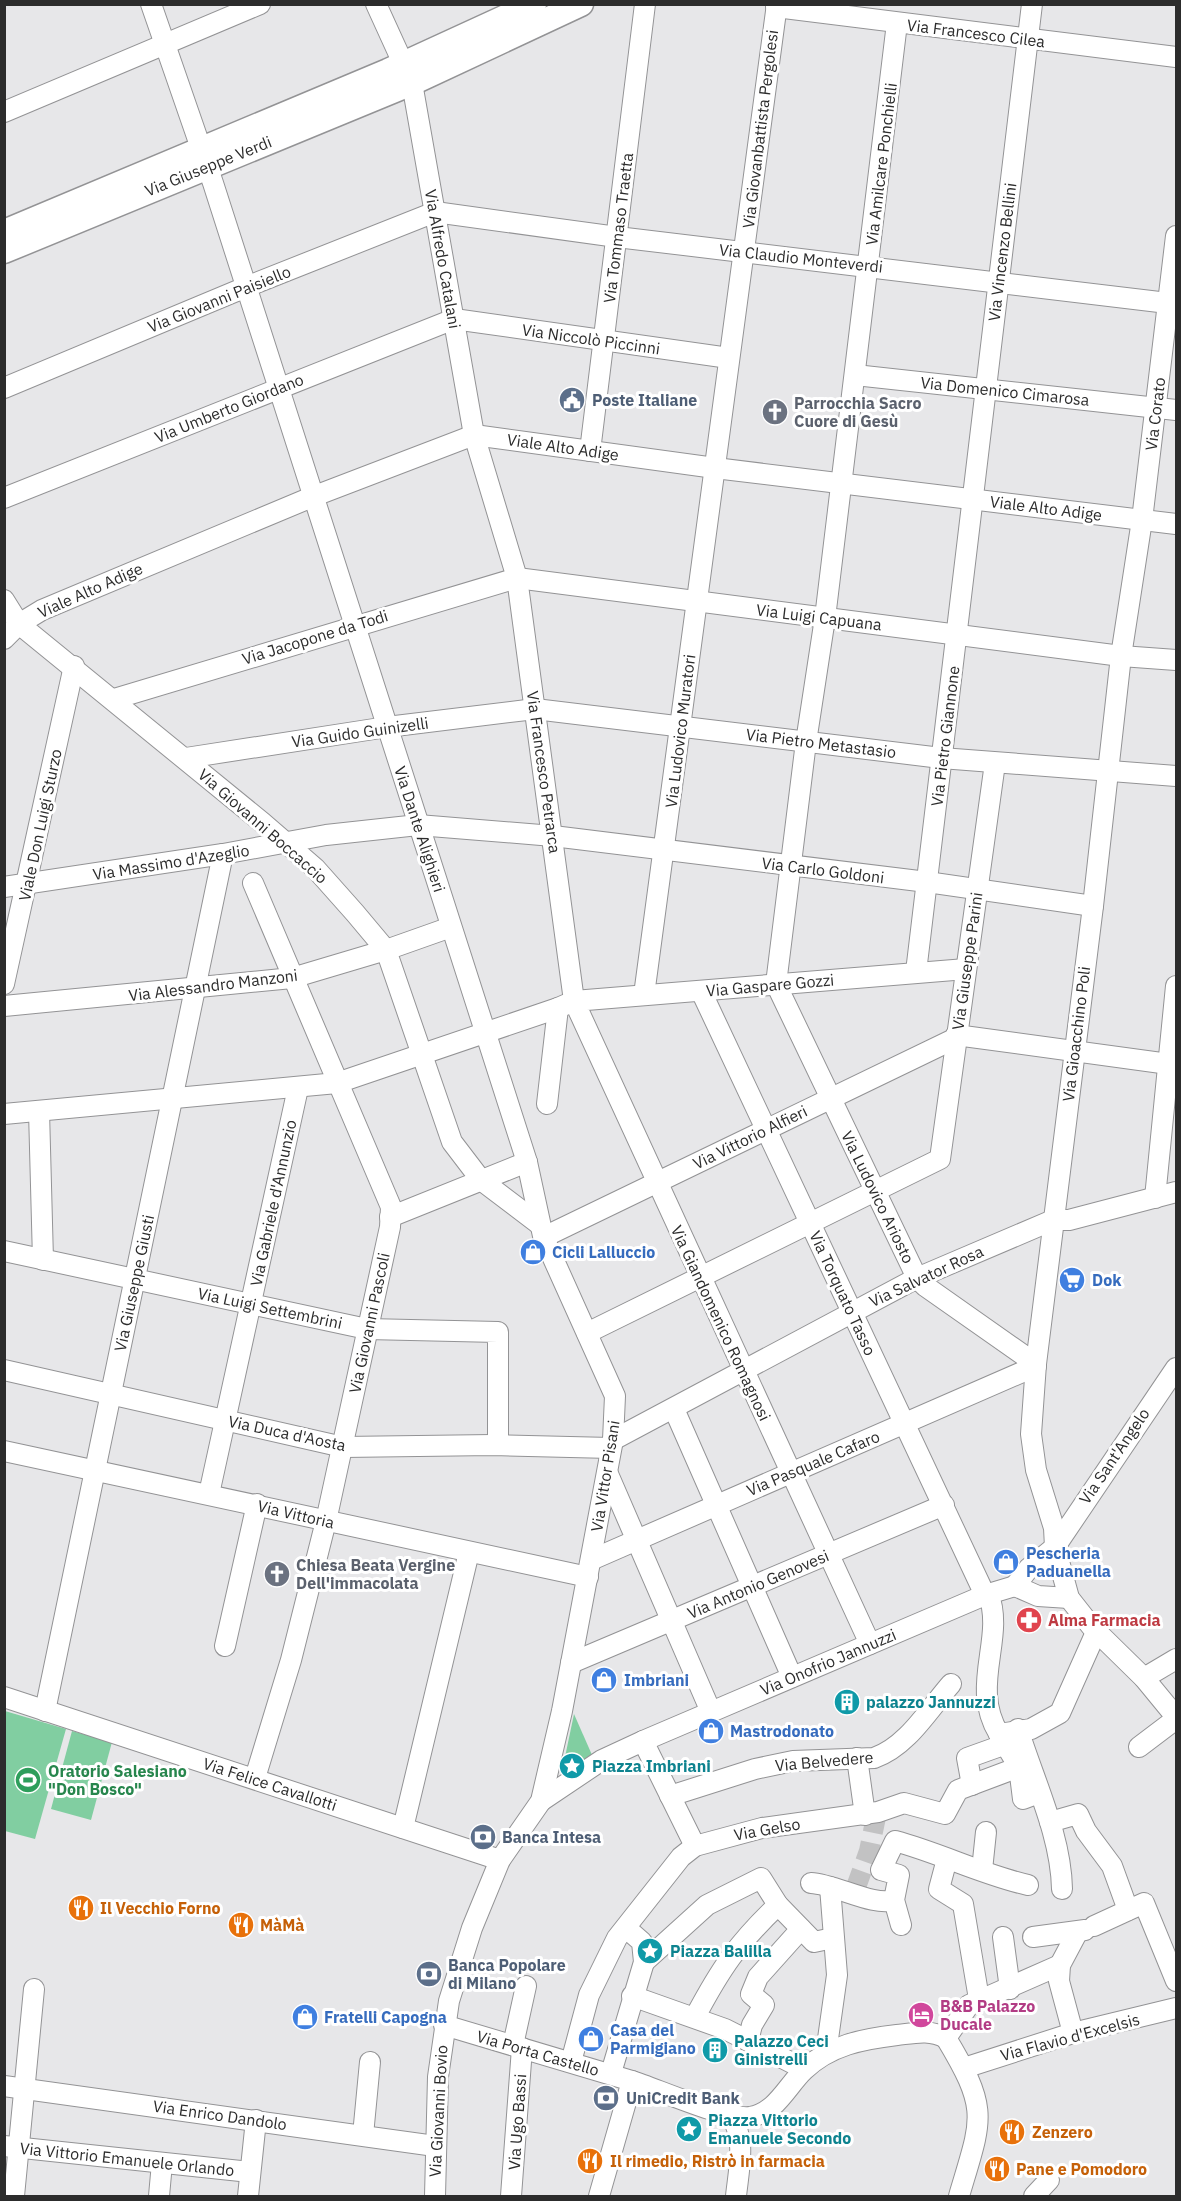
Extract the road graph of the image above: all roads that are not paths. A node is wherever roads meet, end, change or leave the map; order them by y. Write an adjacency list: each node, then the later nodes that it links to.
1 (151, 4): 11 (street, Via Dante Alighieri)
2 (260, 4): 11 (street)
3 (376, 4): 13 (street, Via Alfredo Catalani)
4 (534, 4): 13 (main road)
5 (581, 4): 13 (main road)
6 (645, 4): 19 (street, Via Tommaso Traetta)
7 (1032, 4): 10 (street, Via Vincenzo Bellini)
8 (777, 6): 9 (street, Via Francesco Cilea); 21 (street, Via Giovanbattista Pergolesi)
9 (897, 23): 10 (street, Via Francesco Cilea); 22 (street, Via Amilcare Ponchielli)
10 (1027, 40): 12 (street, Via Francesco Cilea); 23 (street, Via Vincenzo Bellini)
11 (165, 46): 14 (street); 15 (street, Via Dante Alighieri)
12 (1176, 57)
13 (408, 74): 15 (main road, Via Giuseppe Verdi); 16 (street, Via Alfredo Catalani)
14 (4, 112)
15 (204, 158): 17 (main road, Via Giuseppe Verdi); 20 (main road, Via Giuseppe Verdi); 24 (street, Via Dante Alighieri)
16 (435, 212): 19 (street, Via Claudio Monteverdi); 24 (street, Via Giovanni Paisiello); 26 (street, Via Alfredo Catalani)
17 (4, 232)
18 (1176, 236): 25 (street, Via Corato)
19 (617, 237): 21 (street, Via Claudio Monteverdi); 27 (street, Via Tommaso Traetta)
20 (4, 251)
21 (744, 252): 22 (street, Via Claudio Monteverdi); 28 (street, Via Giovanbattista Pergolesi)
22 (868, 266): 23 (street, Via Claudio Monteverdi); 29 (street, Via Amilcare Ponchielli)
23 (998, 282): 25 (street, Via Claudio Monteverdi); 32 (street, Via Vincenzo Bellini)
24 (246, 287): 30 (street, Via Dante Alighieri); 31 (street, Via Giovanni Paisiello)
25 (1172, 303): 33 (street, Via Corato)
26 (454, 319): 27 (street, Via Niccolò Piccinni); 30 (street, Via Umberto Giordano); 35 (street, Via Alfredo Catalani)
27 (605, 342): 28 (street, Via Niccolò Piccinni); 36 (street, Via Tommaso Traetta)
28 (729, 358): 37 (street, Via Giovanbattista Pergolesi)
29 (855, 375): 32 (street, Via Domenico Cimarosa); 38 (street, Via Amilcare Ponchielli)
30 (278, 387): 39 (street, Via Dante Alighieri); 40 (street, Via Umberto Giordano)
31 (4, 388)
32 (986, 389): 33 (street, Via Domenico Cimarosa); 41 (street, Via Vincenzo Bellini)
33 (1155, 407): 34 (street, Via Domenico Cimarosa); 42 (street, Via Corato)
34 (1176, 410)
35 (474, 435): 36 (street, Viale Alto Adige); 39 (street, Viale Alto Adige); 44 (street, Via Francesco Petrarca)
36 (590, 451): 37 (street, Viale Alto Adige)
37 (715, 468): 38 (street, Viale Alto Adige); 46 (street, Via Ludovico Muratori)
38 (841, 483): 41 (street, Viale Alto Adige); 47 (street, Via Amilcare Ponchielli)
39 (312, 496): 48 (street, Viale Alto Adige); 49 (street, Via Dante Alighieri)
40 (4, 498)
41 (974, 499): 42 (street, Viale Alto Adige); 50 (street, Via Pietro Giannone)
42 (1142, 520): 43 (street, Viale Alto Adige); 52 (street, Via Gioacchino Poli)
43 (1176, 524)
44 (517, 578): 46 (street, Via Luigi Capuana); 49 (street, Via Jacopone da Todi); 56 (street, Via Francesco Petrarca)
45 (4, 600): 48 (street)
46 (697, 601): 47 (street, Via Luigi Capuana); 57 (street, Via Ludovico Muratori)
47 (825, 618): 50 (street, Via Luigi Capuana); 59 (street, Via Amilcare Ponchielli)
48 (19, 624): 51 (street, Viale Alto Adige); 54 (street, Via Giovanni Boccaccio)
49 (354, 625): 55 (street, Via Jacopone da Todi); 58 (street, Via Dante Alighieri)
50 (958, 635): 52 (street, Via Luigi Capuana); 61 (street, Via Pietro Giannone)
51 (4, 639)
52 (1121, 656): 53 (street, Via Luigi Capuana); 63 (street, Via Gioacchino Poli)
53 (1176, 660)
54 (74, 666): 55 (street, Via Giovanni Boccaccio); 73 (street, Viale Don Luigi Sturzo)
55 (114, 699): 60 (street, Via Giovanni Boccaccio)
56 (535, 709): 57 (street, Via Pietro Metastasio); 58 (street, Via Guido Guinizelli); 66 (street, Via Francesco Petrarca)
57 (681, 726): 59 (street, Via Pietro Metastasio); 68 (street, Via Ludovico Muratori)
58 (387, 727): 60 (street, Via Guido Guinizelli); 65 (street, Via Dante Alighieri)
59 (806, 742): 61 (street, Via Pietro Metastasio); 70 (street, Via Amilcare Ponchielli)
60 (186, 758): 67 (street, Via Giovanni Boccaccio)
61 (941, 758): 62 (street, Via Pietro Metastasio); 71 (street, Via Pietro Giannone)
62 (995, 763): 63 (street, Via Pietro Metastasio); 75 (street, Via Giuseppe Parini)
63 (1109, 772): 64 (street, Via Pietro Metastasio); 76 (street, Via Gioacchino Poli)
64 (1176, 776)
65 (418, 825): 66 (street, Via Massimo d'Azeglio); 67 (street, Via Massimo d'Azeglio); 77 (street, Via Dante Alighieri)
66 (553, 836): 68 (street, Via Carlo Goldoni); 88 (street, Via Francesco Petrarca)
67 (286, 843): 69 (street, Via Massimo d'Azeglio); 78 (street, Via Giovanni Boccaccio)
68 (665, 849): 70 (street, Via Carlo Goldoni); 87 (street, Via Ludovico Muratori)
69 (223, 854): 73 (street, Via Massimo d'Azeglio); 85 (street, Via Giuseppe Giusti)
70 (790, 866): 71 (street, Via Carlo Goldoni); 83 (street, Via Amilcare Ponchielli)
71 (927, 882): 75 (street, Via Carlo Goldoni); 80 (street, Via Pietro Giannone)
72 (253, 883): 81 (street, Via Giovanni Pascoli)
73 (27, 884): 74 (street, Via Massimo d'Azeglio); 82 (street, Viale Don Luigi Sturzo)
74 (4, 887)
75 (978, 891): 76 (street, Via Carlo Goldoni); 79 (street, Via Giuseppe Parini)
76 (1093, 906): 92 (street, Via Gioacchino Poli)
77 (451, 927): 78 (street, Via Alessandro Manzoni); 90 (street, Via Dante Alighieri)
78 (386, 950): 81 (street, Via Alessandro Manzoni); 93 (street, Via Giovanni Boccaccio)
79 (966, 969): 80 (street, Via Gaspare Gozzi); 91 (street, Via Giuseppe Parini)
80 (916, 972): 83 (street, Via Gaspare Gozzi)
81 (292, 978): 85 (street, Via Alessandro Manzoni); 95 (street, Via Giovanni Pascoli)
82 (4, 984)
83 (776, 984): 86 (street, Via Gaspare Gozzi); 98 (street, Via Ludovico Ariosto)
84 (1176, 986): 94 (street)
85 (194, 988): 89 (street, Via Alessandro Manzoni); 97 (street, Via Giuseppe Giusti)
86 (701, 991): 87 (street, Via Gaspare Gozzi); 102 (street, Via Torquato Tasso)
87 (644, 994): 88 (street, Via Gaspare Gozzi)
88 (566, 1004): 90 (street, Via Gaspare Gozzi); 99 (street, Via Francesco Petrarca); 105 (street, Via Giandomenico Romagnosi)
89 (4, 1006)
90 (485, 1033): 93 (street, Via Gaspare Gozzi); 103 (street, Via Dante Alighieri)
91 (956, 1036): 92 (street); 98 (street, Via Vittorio Alfieri); 106 (street, Via Giuseppe Parini)
92 (1074, 1052): 94 (street); 110 (street, Via Gioacchino Poli)
93 (422, 1054): 95 (street, Via Gaspare Gozzi); 104 (street, Via Giovanni Boccaccio)
94 (1173, 1064): 108 (street)
95 (337, 1083): 96 (street, Via Gaspare Gozzi); 109 (street, Via Giovanni Pascoli)
96 (298, 1088): 97 (street, Via Gaspare Gozzi); 118 (street, Via Gabriele d'Annunzio)
97 (171, 1099): 100 (street, Via Gaspare Gozzi); 117 (street, Via Giuseppe Giusti)
98 (830, 1099): 102 (street, Via Vittorio Alfieri); 106 (street, Via Ludovico Ariosto)
99 (547, 1104)
100 (39, 1111): 101 (street, Via Gaspare Gozzi); 114 (street)
101 (4, 1114)
102 (766, 1129): 105 (street, Via Vittorio Alfieri); 111 (street, Via Torquato Tasso)
103 (527, 1162): 104 (street); 112 (street, Via Dante Alighieri)
104 (481, 1180): 109 (street); 112 (street, Via Giovanni Boccaccio)
105 (657, 1182): 112 (street, Via Vittorio Alfieri); 115 (street, Via Giandomenico Romagnosi)
106 (875, 1191): 111 (street); 116 (street, Via Ludovico Ariosto)
107 (1176, 1192): 108 (street, Via Salvator Rosa)
108 (1155, 1198): 110 (street, Via Salvator Rosa)
109 (390, 1217): 120 (street, Via Giovanni Pascoli)
110 (1053, 1220): 116 (street, Via Salvator Rosa); 122 (street, Via Gioacchino Poli)
111 (810, 1223): 115 (street); 119 (street, Via Torquato Tasso)
112 (541, 1231): 121 (street, Via Vittor Pisani)
113 (4, 1251): 114 (street, Via Luigi Settembrini)
114 (43, 1260): 117 (street, Via Luigi Settembrini)
115 (700, 1278): 121 (street); 125 (street, Via Giandomenico Romagnosi)
116 (917, 1278): 119 (street, Via Salvator Rosa); 122 (street, Via Ludovico Ariosto)
117 (135, 1279): 118 (street, Via Luigi Settembrini); 126 (street, Via Giuseppe Giusti)
118 (251, 1305): 120 (street, Via Luigi Settembrini); 128 (street, Via Gabriele d'Annunzio)
119 (852, 1310): 125 (street, Via Salvator Rosa); 129 (street, Via Torquato Tasso)
120 (367, 1329): 131 (street, Via Luigi Settembrini); 132 (street, Via Giovanni Pascoli)
121 (587, 1333): 130 (street, Via Vittor Pisani)
122 (1036, 1365): 129 (street, Via Pasquale Cafaro); 143 (street, Via Gioacchino Poli)
123 (1176, 1368): 143 (street, Via Sant'Angelo)
124 (4, 1370): 126 (street, Via Duca d'Aosta)
125 (744, 1372): 127 (street, Via Salvator Rosa); 135 (street, Via Giandomenico Romagnosi)
126 (110, 1395): 128 (street, Via Duca d'Aosta); 134 (street, Via Giuseppe Giusti)
127 (674, 1409): 130 (street, Via Salvator Rosa); 139 (street)
128 (226, 1420): 132 (street, Via Duca d'Aosta); 137 (street, Via Gabriele d'Annunzio)
129 (905, 1423): 135 (street, Via Pasquale Cafaro); 140 (street, Via Torquato Tasso)
130 (612, 1444): 131 (street, Via Duca d'Aosta); 136 (street, Via Vittor Pisani)
131 (498, 1445): 132 (street, Via Duca d'Aosta)
132 (343, 1447): 141 (street, Via Giovanni Pascoli)
133 (4, 1451): 134 (street, Via Vittoria)
134 (95, 1469): 137 (street, Via Vittoria); 161 (street, Via Giuseppe Giusti)
135 (790, 1472): 139 (street, Via Pasquale Cafaro); 145 (street, Via Giandomenico Romagnosi)
136 (608, 1474): 142 (street); 146 (street, Via Vittor Pisani)
137 (209, 1494): 138 (street, Via Vittoria)
138 (257, 1504): 141 (street, Via Vittoria); 154 (street)
139 (716, 1505): 142 (street, Via Pasquale Cafaro); 148 (street)
140 (944, 1505): 145 (street, Via Antonio Genovesi); 149 (street, Via Torquato Tasso)
141 (326, 1521): 144 (street, Via Vittoria); 169 (street, Via Giovanni Pascoli)
142 (636, 1540): 146 (street, Via Pasquale Cafaro); 151 (street)
143 (1055, 1547): 147 (street, Via Sant'Angelo); 150 (street, Via Gioacchino Poli)
144 (469, 1552): 146 (street, Via Vittoria); 176 (street)
145 (828, 1555): 148 (street, Via Antonio Genovesi); 153 (street, Via Giandomenico Romagnosi)
146 (589, 1568): 156 (street, Via Vittor Pisani)
147 (1016, 1586): 149 (street, Via Onofrio Jannuzzi); 150 (street)
148 (752, 1587): 151 (street, Via Antonio Genovesi); 157 (street)
149 (987, 1594): 153 (street, Via Onofrio Jannuzzi); 164 (street, Via Torquato Tasso)
150 (1069, 1598): 152 (street)
151 (671, 1621): 156 (street, Via Antonio Genovesi); 162 (street)
152 (1097, 1630): 158 (street); 164 (street)
153 (870, 1644): 157 (street, Via Onofrio Jannuzzi)
154 (225, 1646)
155 (1176, 1659): 158 (street)
156 (571, 1663): 173 (street, Via Vittor Pisani)
157 (792, 1677): 162 (street, Via Onofrio Jannuzzi)
158 (1144, 1678): 163 (street)
159 (951, 1684): 167 (street, Via Belvedere)
160 (4, 1697): 161 (street, Via Felice Cavallotti)
161 (45, 1711): 169 (street, Via Felice Cavallotti)
162 (711, 1712): 165 (street, Via Onofrio Jannuzzi)
163 (1176, 1718): 166 (street)
164 (1007, 1736): 168 (street); 170 (street); 171 (street)
165 (643, 1741): 172 (street); 173 (street)
166 (1139, 1747)
167 (857, 1758): 172 (street, Via Belvedere); 174 (street)
168 (1019, 1767): 170 (street); 171 (street)
169 (255, 1778): 176 (street, Via Felice Cavallotti)
170 (972, 1785): 174 (street, Via Gelso)
171 (1039, 1793): 175 (street)
172 (670, 1797): 178 (street)
173 (541, 1801): 180 (street, Via Giovanni Bovio)
174 (873, 1815): 178 (street, Via Gelso)
175 (1050, 1822): 183 (street); 186 (street)
176 (403, 1827): 180 (street, Via Felice Cavallotti)
177 (986, 1832): 181 (street)
178 (695, 1846): 188 (street, Via Gelso)
179 (947, 1859): 181 (street); 184 (street); 201 (street)
180 (500, 1860): 204 (street, Via Giovanni Bovio)
181 (982, 1870): 182 (street)
182 (1028, 1885)
183 (1062, 1889)
184 (894, 1900): 187 (street); 193 (street)
185 (778, 1905): 189 (street); 194 (street); 203 (street)
186 (1136, 1906): 190 (street); 196 (street)
187 (901, 1925)
188 (626, 1928): 194 (street); 211 (street, Via Gelso)
189 (801, 1929): 193 (street); 207 (street)
190 (1085, 1930): 192 (street); 195 (street)
191 (1003, 1936): 199 (street)
192 (1033, 1937)
193 (833, 1938): 209 (street)
194 (644, 1962): 200 (street)
195 (1060, 1965): 199 (street); 205 (street)
196 (1176, 1981)
197 (526, 1986): 208 (street, Via Ugo Bassi)
198 (34, 1989): 216 (street)
199 (1010, 1989): 201 (street)
200 (633, 1993): 203 (street); 214 (street)
201 (979, 1999): 206 (street)
202 (1176, 2008): 205 (street, Via Flavio d'Excelsis)
203 (695, 2017): 207 (street)
204 (444, 2025): 208 (street, Via Porta Castello); 221 (street, Via Giovanni Bovio)
205 (1073, 2033): 212 (street, Via Flavio d'Excelsis)
206 (946, 2038): 209 (street); 212 (street)
207 (748, 2041): 213 (street)
208 (518, 2046): 211 (street, Via Porta Castello); 229 (street, Via Ugo Bassi)
209 (826, 2053): 213 (street)
210 (370, 2062): 219 (street)
211 (571, 2062): 214 (street, Via Porta Castello)
212 (964, 2068): 232 (street)
213 (804, 2069): 217 (street)
214 (611, 2073): 215 (street, Via Porta Castello)
215 (632, 2080): 217 (street); 230 (street)
216 (14, 2087): 218 (street, Via Enrico Dandolo); 220 (street)
217 (732, 2115): 231 (street)
218 (256, 2120): 219 (street, Via Enrico Dandolo); 223 (street)
219 (363, 2135): 221 (street, Via Enrico Dandolo)
220 (12, 2146): 222 (street, Via Vittorio Emanuele Orlando); 225 (street)
221 (435, 2146): 228 (street, Via Giovanni Bovio)
222 (162, 2163): 223 (street, Via Vittorio Emanuele Orlando); 226 (street)
223 (250, 2172): 227 (street)
224 (1049, 2180): 233 (street)
225 (14, 2196)
226 (159, 2196)
227 (248, 2196)
228 (435, 2196)
229 (511, 2196)
230 (599, 2196)
231 (736, 2196)
232 (959, 2196)
233 (1034, 2196)

